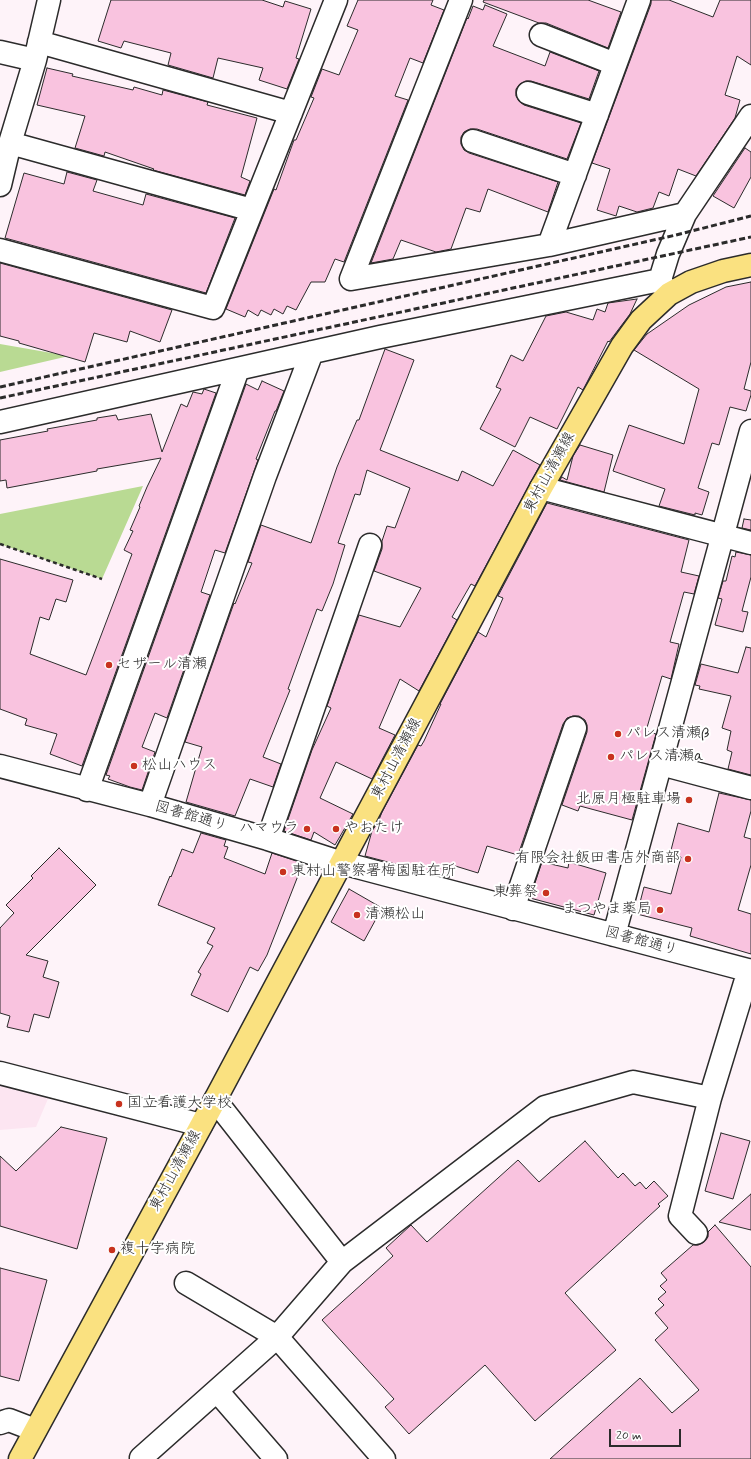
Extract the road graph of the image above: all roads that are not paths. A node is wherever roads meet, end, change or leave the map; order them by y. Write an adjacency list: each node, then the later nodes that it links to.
1 (50, 0): 6 (street)
2 (461, 0): 19 (street)
3 (639, 0): 8 (street)
4 (331, 1): 10 (street)
5 (541, 35): 8 (street)
6 (37, 51): 7 (street); 10 (street); 14 (street)
7 (0, 52)
8 (615, 64): 11 (street)
9 (528, 93): 11 (street)
10 (291, 113): 17 (street)
11 (596, 115): 15 (street)
12 (751, 116): 18 (street)
13 (473, 142): 15 (street)
14 (10, 143): 16 (street); 17 (street)
15 (575, 175): 19 (street)
16 (1, 179)
17 (252, 210): 20 (street)
18 (685, 214): 19 (street); 22 (street)
19 (549, 245)
20 (0, 250)
21 (751, 265): 22 (main road, 東村山清瀬線)
22 (665, 287): 23 (street); 27 (main road, 東村山清瀬線)
23 (312, 352): 24 (street); 36 (street)
24 (238, 369): 25 (street); 35 (street)
25 (0, 422)
26 (751, 431): 28 (street)
27 (541, 488): 28 (street); 38 (main road, 東村山清瀬線)
28 (723, 535): 29 (street); 32 (street)
29 (751, 542)
30 (370, 546): 37 (street)
31 (575, 728): 39 (street)
32 (661, 764): 34 (street); 40 (street)
33 (0, 766): 35 (street, 図書館通り)
34 (751, 788)
35 (87, 790): 36 (street, 図書館通り)
36 (150, 805): 37 (street, 図書館通り)
37 (268, 839): 38 (street, 図書館通り)
38 (342, 863): 39 (street, 図書館通り); 44 (main road, 東村山清瀬線)
39 (513, 909): 40 (street, 図書館通り)
40 (614, 935): 41 (street, 図書館通り)
41 (750, 970): 43 (street)
42 (0, 1073): 45 (street)
43 (710, 1098): 46 (street); 47 (street)
44 (215, 1100): 45 (main road, 東村山清瀬線); 47 (street)
45 (201, 1125): 52 (main road, 東村山清瀬線)
46 (696, 1233)
47 (342, 1262): 49 (street)
48 (186, 1283): 49 (street)
49 (277, 1337): 50 (street); 56 (street)
50 (217, 1391): 54 (street); 55 (street)
51 (0, 1422): 52 (street)
52 (35, 1430): 53 (main road, 東村山清瀬線)
53 (20, 1459)
54 (142, 1459)
55 (276, 1459)
56 (384, 1459)

